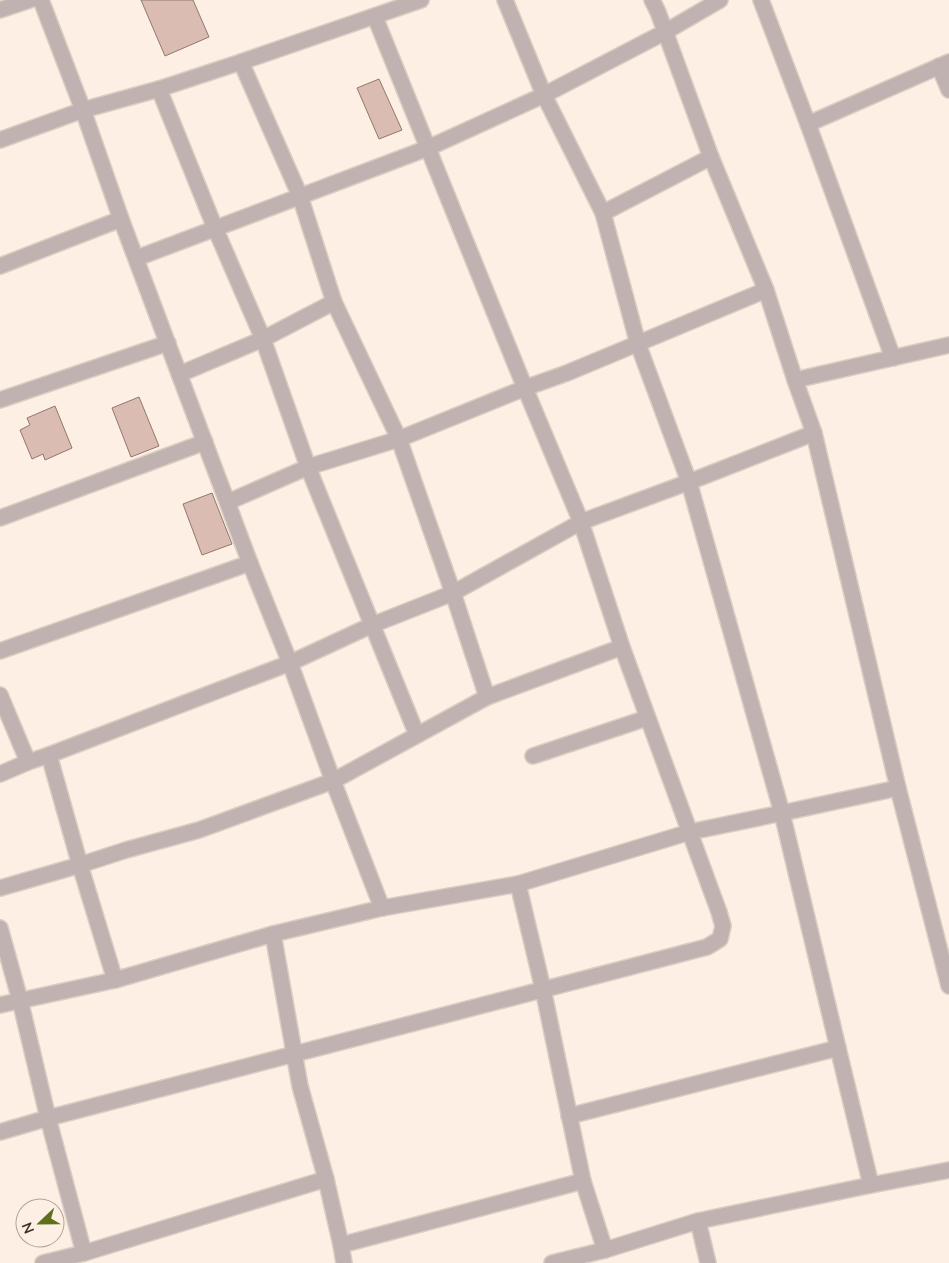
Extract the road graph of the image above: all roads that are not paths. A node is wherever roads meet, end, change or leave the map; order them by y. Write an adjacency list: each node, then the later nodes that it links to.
1 (30, 0): 8 (street)
2 (41, 0): 16 (street)
3 (421, 0): 9 (street)
4 (505, 0): 15 (street)
5 (652, 0): 10 (street)
6 (720, 0): 10 (street)
7 (760, 0): 17 (street)
8 (0, 10)
9 (375, 17): 11 (street); 19 (street)
10 (665, 32): 15 (street); 20 (street)
11 (241, 62): 13 (street); 21 (street)
12 (944, 64): 14 (street); 17 (street)
13 (159, 89): 16 (street); 24 (street)
14 (949, 90)
15 (544, 95): 19 (street); 22 (street)
16 (83, 110): 18 (street); 23 (street)
17 (808, 124): 33 (street)
18 (0, 140)
19 (428, 148): 21 (street); 36 (street)
20 (711, 157): 22 (street); 27 (street)
21 (300, 196): 24 (street); 28 (street)
22 (603, 213): 31 (street)
23 (121, 219): 25 (street); 26 (street)
24 (215, 228): 25 (street); 29 (street)
25 (136, 258): 30 (street)
26 (0, 266)
27 (766, 290): 31 (street); 35 (street)
28 (334, 302): 29 (street); 39 (street)
29 (264, 339): 34 (street); 41 (street)
30 (168, 343): 34 (street); 37 (street)
31 (638, 344): 36 (street); 42 (street)
32 (949, 345): 33 (street)
33 (893, 358): 35 (street)
34 (180, 374): 40 (street)
35 (795, 380): 38 (street)
36 (525, 388): 39 (street); 45 (street)
37 (0, 400)
38 (814, 433): 42 (street); 61 (street)
39 (399, 439): 41 (street); 47 (street)
40 (205, 442): 43 (street); 44 (street)
41 (308, 467): 43 (street); 48 (street)
42 (689, 482): 45 (street); 62 (street)
43 (228, 502): 46 (street)
44 (0, 518)
45 (581, 522): 47 (street); 49 (street)
46 (250, 563): 50 (street); 51 (street)
47 (453, 592): 48 (street); 53 (street)
48 (372, 625): 51 (street); 55 (street)
49 (622, 647): 53 (street); 54 (street)
50 (0, 651)
51 (290, 663): 56 (street); 60 (street)
52 (0, 695): 58 (street)
53 (487, 697): 55 (street)
54 (647, 718): 57 (street); 63 (street)
55 (417, 735): 60 (street)
56 (49, 755): 58 (street); 64 (street)
57 (533, 756)
58 (28, 762): 59 (street)
59 (0, 774)
60 (333, 781): 64 (street); 67 (street)
61 (898, 788): 62 (street); 71 (street)
62 (782, 813): 63 (street); 75 (street)
63 (690, 832): 65 (street); 72 (street)
64 (80, 865): 66 (street); 70 (street)
65 (518, 884): 67 (street); 72 (street)
66 (0, 888)
67 (382, 908): 69 (street)
68 (0, 928): 73 (street)
69 (274, 934): 70 (street); 76 (street)
70 (115, 980): 73 (street)
71 (949, 986)
72 (543, 989): 76 (street); 77 (street)
73 (20, 1000): 74 (street); 78 (street)
74 (0, 1005)
75 (838, 1048): 77 (street); 83 (street)
76 (296, 1054): 78 (street); 81 (street)
77 (569, 1116): 82 (street)
78 (48, 1118): 79 (street); 87 (street)
79 (0, 1132)
80 (949, 1170): 83 (street)
81 (326, 1179): 85 (street); 87 (street)
82 (583, 1181): 85 (street); 86 (street)
83 (871, 1185): 84 (street)
84 (698, 1220): 86 (street); 91 (street)
85 (341, 1245): 89 (street)
86 (605, 1250): 90 (street)
87 (84, 1253): 88 (street)
88 (43, 1263)
89 (344, 1263)
90 (552, 1263)
91 (708, 1263)

